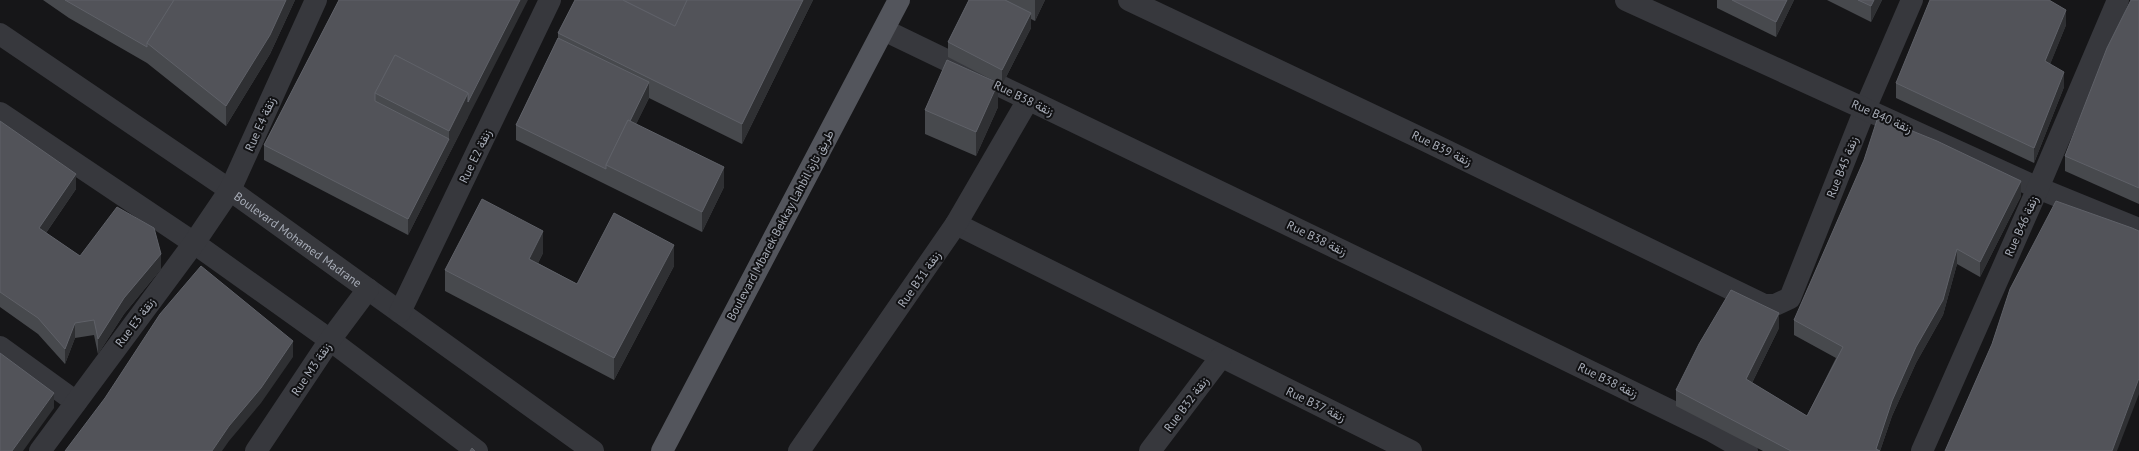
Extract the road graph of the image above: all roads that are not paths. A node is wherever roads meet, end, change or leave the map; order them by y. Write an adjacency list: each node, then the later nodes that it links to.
1 (316, 0): 14 (street, Rue E4 زنقة)
2 (550, 0): 20 (street, Rue E2 زنقة)
3 (899, 0): 8 (main road, Boulevard Mbarek Bekkay Lahbil طريق تازة)
4 (1129, 0): 19 (street, Rue B39 زنقة)
5 (1626, 0): 11 (street, Rue B40 زنقة)
6 (1912, 0): 11 (street, Rue B45 زنقة)
7 (2118, 0): 13 (street, Rue B46 زنقة)
8 (884, 30): 10 (street, Rue B38 زنقة); 29 (main road, Boulevard Mbarek Bekkay Lahbil طريق تازة)
9 (0, 34): 14 (street, Boulevard Mohamed Madrane)
10 (1028, 100): 15 (street, Rue B31 زنقة); 33 (street, Rue B38 زنقة)
11 (1865, 109): 13 (street, Rue B40 زنقة); 19 (street, Rue B45 زنقة)
12 (0, 113): 17 (street)
13 (2038, 188): 16 (street, Rue B40 زنقة); 34 (street, Rue B46 زنقة)
14 (230, 190): 17 (street, Rue E4 زنقة); 18 (street, Boulevard Mohamed Madrane)
15 (956, 224): 23 (street, Rue B37 زنقة); 30 (street, Rue B31 زنقة)
16 (2139, 229)
17 (194, 243): 21 (street); 24 (street, Rue E3 زنقة)
18 (368, 289): 20 (street, Boulevard Mohamed Madrane); 21 (street, Rue M3 زنقة)
19 (1753, 299)
20 (400, 312): 28 (street, Boulevard Mohamed Madrane)
21 (330, 340): 26 (street, Rue M3 زنقة); 27 (street)
22 (0, 347): 24 (street)
23 (1221, 357): 31 (street, Rue B32 زنقة); 32 (street, Rue B37 زنقة)
24 (76, 402): 25 (street, Rue E3 زنقة)
25 (40, 451)
26 (256, 451)
27 (478, 451)
28 (593, 451)
29 (662, 451)
30 (799, 451)
31 (1150, 451)
32 (1411, 451)
33 (1747, 451)
34 (1922, 451)

